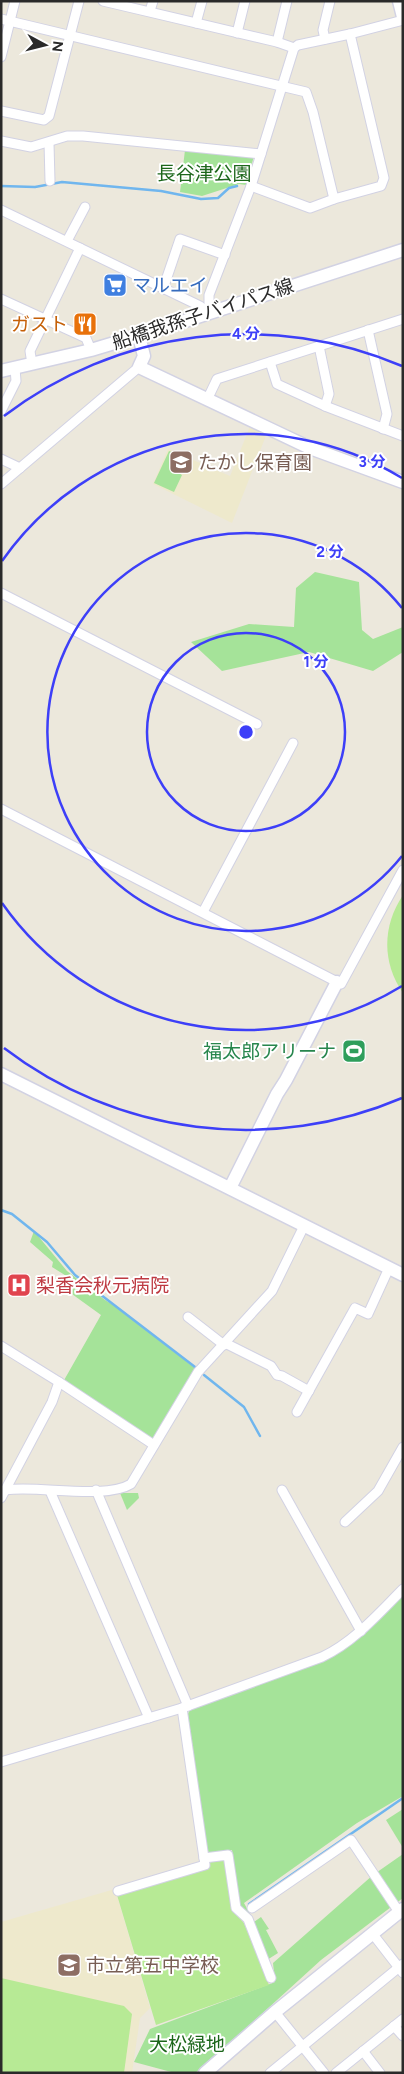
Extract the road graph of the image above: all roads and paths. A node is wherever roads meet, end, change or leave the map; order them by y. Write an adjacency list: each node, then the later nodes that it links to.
1 (15, 1): 12 (street)
2 (79, 1): 16 (street)
3 (152, 1): 10 (street)
4 (202, 1): 13 (street)
5 (245, 1): 14 (street)
6 (287, 1): 18 (street)
7 (330, 1): 17 (street)
8 (399, 1): 11 (street)
9 (106, 2): 10 (street)
10 (150, 12): 13 (street)
11 (403, 18): 15 (street)
12 (6, 20): 16 (street); 20 (street)
13 (196, 23): 14 (street)
14 (237, 33): 18 (street)
15 (350, 34): 17 (street); 28 (street)
16 (69, 36): 21 (street); 22 (street)
17 (325, 39): 19 (street)
18 (277, 42): 19 (street)
19 (294, 48): 21 (street)
20 (1, 57)
21 (282, 87): 25 (street); 28 (street)
22 (1, 111)
23 (1, 141): 24 (street)
24 (49, 142): 25 (street); 26 (street)
25 (261, 154): 27 (street)
26 (50, 181)
27 (251, 186): 28 (street); 34 (street)
28 (334, 199)
29 (85, 207): 31 (street)
30 (1, 210): 31 (street)
31 (67, 242): 32 (street)
32 (80, 248): 35 (street); 39 (street)
33 (403, 250): 37 (street, 船橋我孫子バイパス線)
34 (225, 255): 35 (street); 37 (street)
35 (163, 289): 37 (street)
36 (1, 298): 39 (street)
37 (209, 313): 41 (street, 船橋我孫子バイパス線)
38 (403, 319): 40 (street)
39 (46, 320): 43 (street); 45 (street)
40 (368, 330): 42 (street); 52 (street)
41 (139, 336): 43 (street, 船橋我孫子バイパス線); 46 (street)
42 (319, 346): 44 (street); 50 (street)
43 (91, 350): 45 (street, 船橋我孫子バイパス線)
44 (270, 362): 49 (street); 50 (street)
45 (32, 364): 47 (street, 船橋我孫子バイパス線)
46 (139, 367): 49 (street); 55 (street)
47 (15, 368): 48 (street, 船橋我孫子バイパス線); 51 (street)
48 (1, 371)
49 (207, 400): 56 (street)
50 (325, 406): 52 (street)
51 (1, 411)
52 (383, 429): 53 (street)
53 (403, 436)
54 (1, 459): 55 (street)
55 (20, 468): 57 (street)
56 (403, 482)
57 (1, 484)
58 (1, 593): 59 (street)
59 (257, 724)
60 (293, 743): 63 (street)
61 (1, 809): 63 (street)
62 (403, 870): 64 (street)
63 (203, 912): 64 (street)
64 (337, 982): 66 (street)
65 (1, 1074): 66 (street)
66 (230, 1188): 67 (street)
67 (304, 1226): 68 (street); 71 (street)
68 (389, 1268): 69 (street); 74 (street)
69 (403, 1275)
70 (188, 1317): 71 (street)
71 (224, 1344): 74 (street); 76 (street)
72 (1, 1346): 73 (street)
73 (59, 1382): 76 (street); 81 (street)
74 (309, 1391): 75 (street)
75 (297, 1412)
76 (154, 1445): 78 (street)
77 (403, 1447): 82 (street)
78 (96, 1490): 80 (street); 85 (street)
79 (282, 1490): 84 (street)
80 (50, 1491): 81 (street); 86 (street)
81 (4, 1494)
82 (345, 1522)
83 (403, 1589): 84 (street)
84 (361, 1631): 85 (street)
85 (185, 1707): 86 (street); 88 (street)
86 (149, 1718): 87 (street)
87 (1, 1762)
88 (204, 1858): 89 (street); 94 (street)
89 (118, 1891)
90 (252, 1908): 91 (street)
91 (401, 1910): 92 (street)
92 (372, 1933): 93 (street); 95 (street)
93 (401, 1968): 99 (street)
94 (271, 1978)
95 (275, 2012): 99 (street); 101 (street)
96 (403, 2019): 97 (street)
97 (394, 2026): 98 (street); 100 (street)
98 (403, 2036)
99 (302, 2046): 102 (street); 103 (street)
100 (363, 2051): 104 (street); 105 (street)
101 (205, 2073)
102 (270, 2073)
103 (324, 2073)
104 (336, 2073)
105 (380, 2073)

